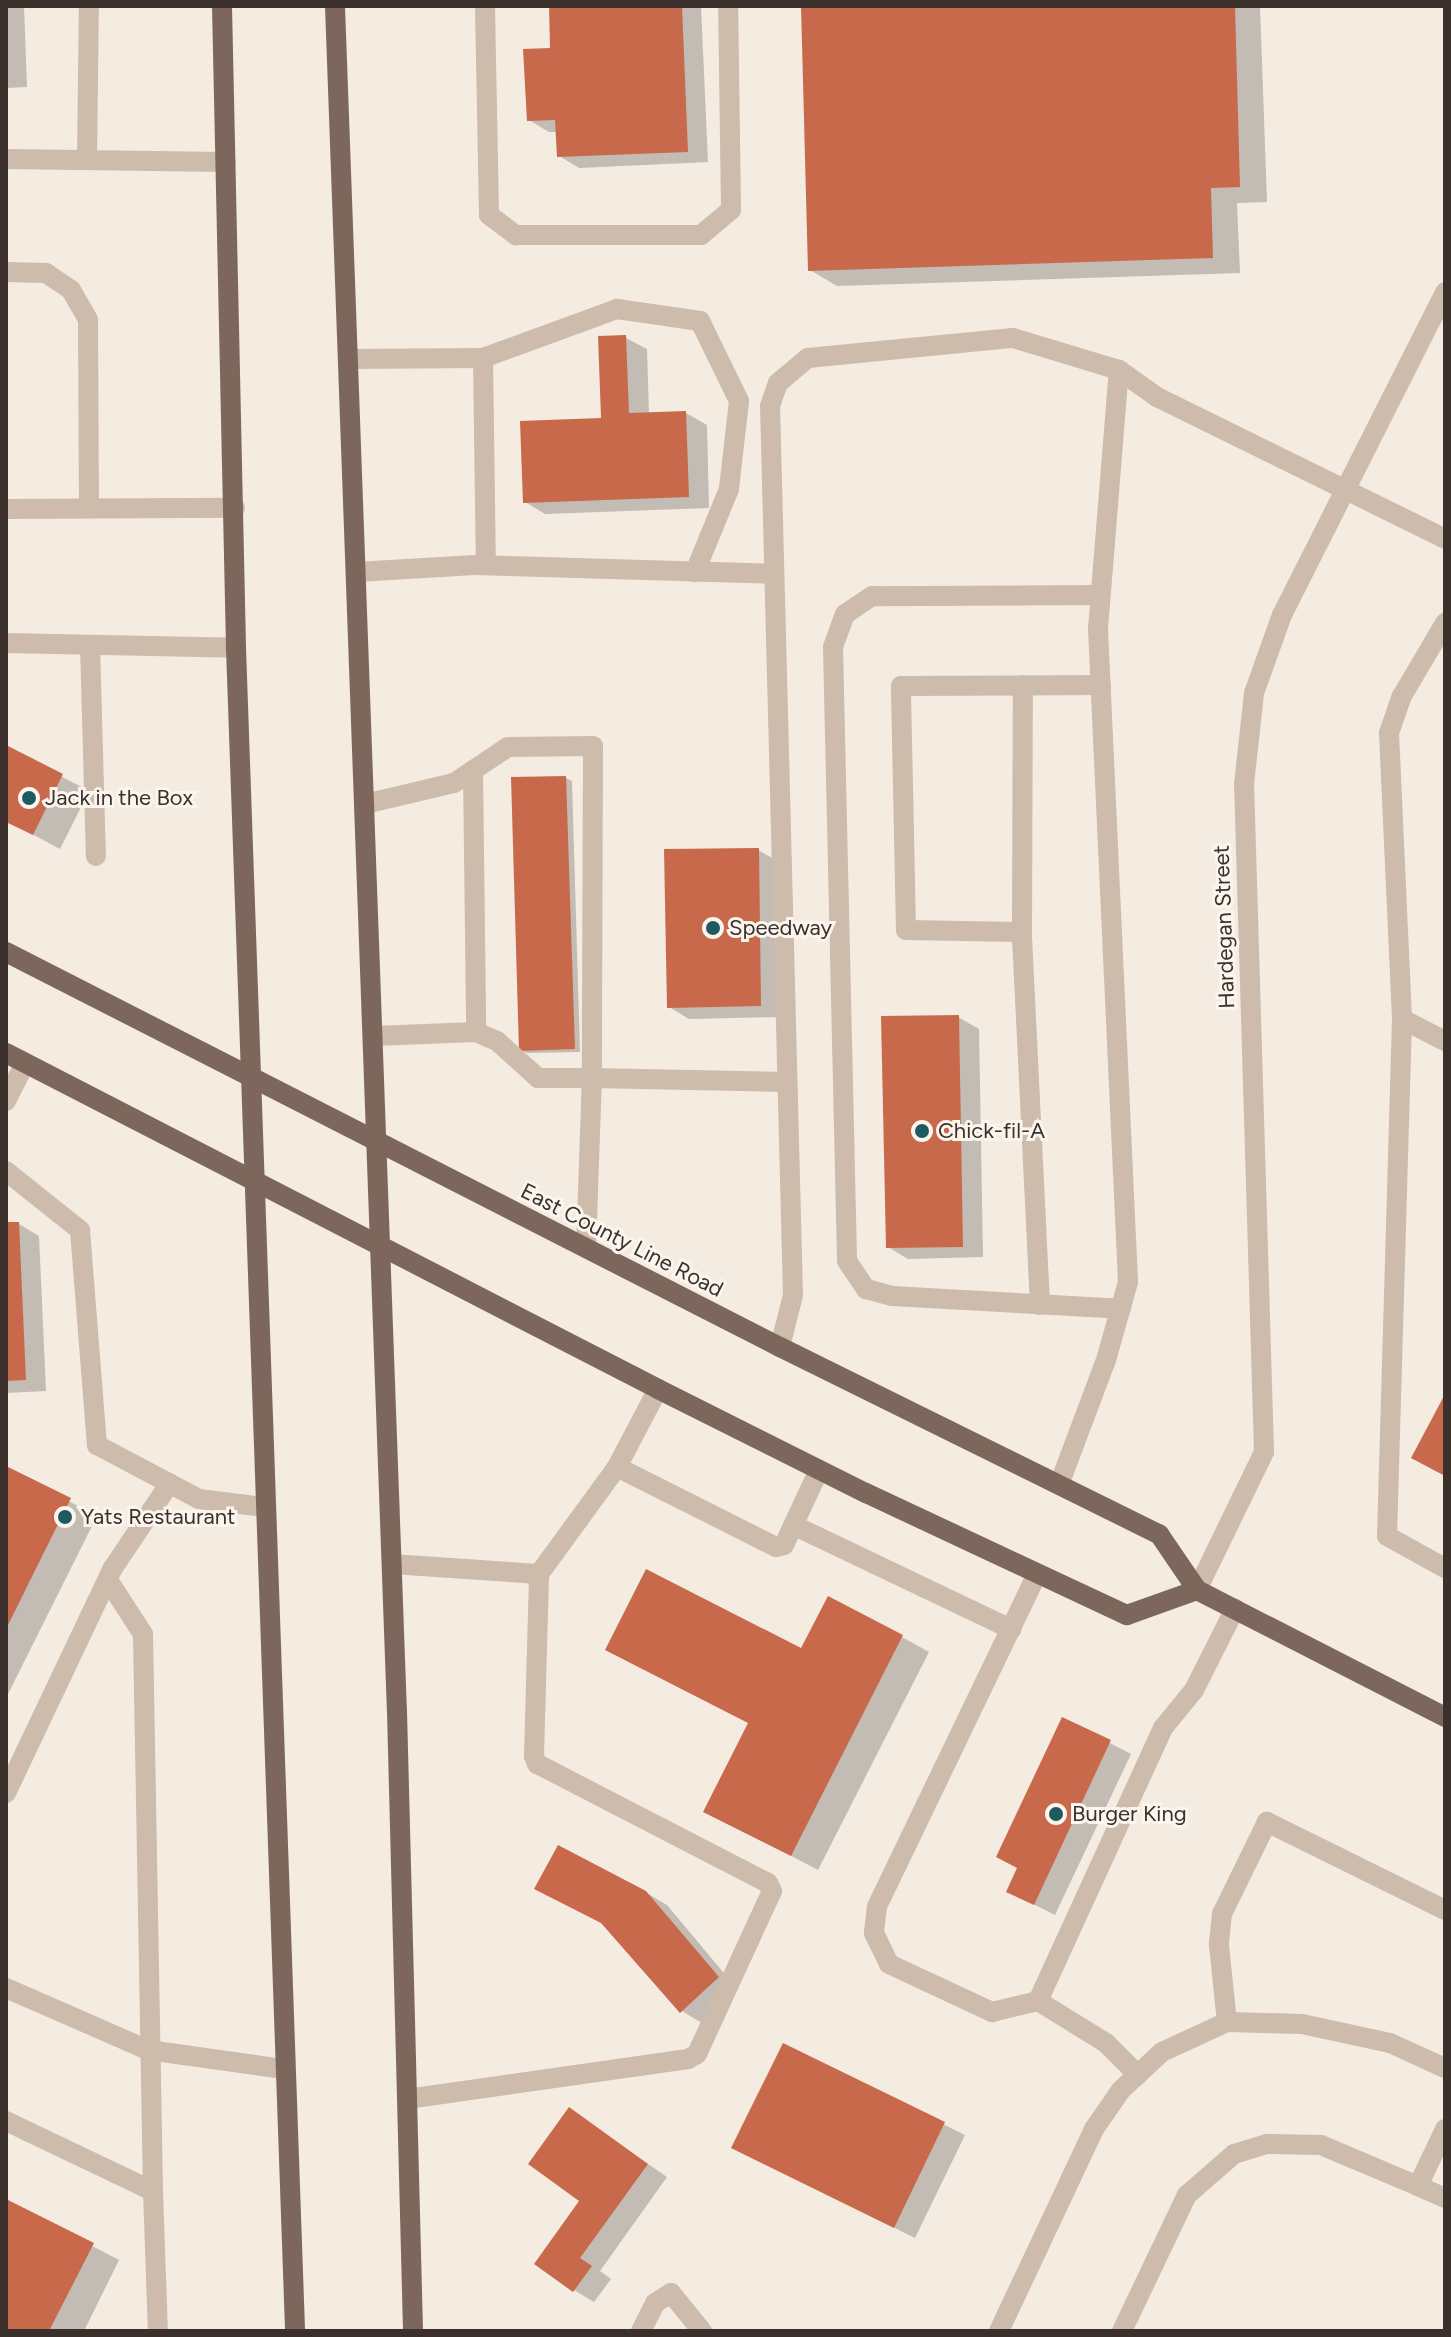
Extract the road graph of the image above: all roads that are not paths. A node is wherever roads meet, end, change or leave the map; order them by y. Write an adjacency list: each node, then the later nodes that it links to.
1 (89, 6): 7 (street)
2 (222, 6): 8 (main road)
3 (335, 6): 12 (main road)
4 (485, 6): 5 (street)
5 (728, 6)
6 (6, 159): 7 (street)
7 (87, 160): 8 (street)
8 (226, 162): 16 (main road)
9 (6, 272): 15 (street)
10 (1445, 292): 14 (street, Hardegan Street)
11 (483, 358): 12 (street); 19 (street); 21 (street)
12 (348, 359): 20 (main road)
13 (1119, 370): 14 (street); 22 (street); 23 (street)
14 (1346, 488): 18 (street); 65 (street, Hardegan Street)
15 (89, 508): 16 (street); 17 (street)
16 (235, 508): 27 (main road)
17 (6, 509)
18 (1445, 539)
19 (486, 565): 20 (street); 21 (street)
20 (356, 572): 31 (main road)
21 (695, 572): 22 (street)
22 (774, 574): 43 (street)
23 (1100, 595): 29 (street); 50 (street)
24 (1445, 623): 35 (street)
25 (6, 643): 26 (street)
26 (90, 645): 27 (street); 32 (street)
27 (236, 648): 41 (main road)
28 (1023, 685): 29 (street); 33 (street); 33 (street)
29 (1101, 685): 51 (street)
30 (473, 770): 31 (street); 36 (street); 42 (street)
31 (365, 804): 37 (main road)
32 (96, 856)
33 (1022, 932): 50 (street)
34 (6, 952): 41 (main road, East County Line Road)
35 (1402, 1019): 38 (street); 61 (street)
36 (476, 1032): 37 (street); 42 (street)
37 (373, 1036): 45 (main road)
38 (1445, 1041)
39 (6, 1053): 40 (main road)
40 (25, 1063): 44 (street); 47 (main road)
41 (251, 1077): 45 (main road, East County Line Road); 47 (main road)
42 (592, 1078): 43 (street); 49 (street)
43 (787, 1082): 52 (street)
44 (6, 1101)
45 (377, 1141): 48 (main road); 49 (main road, East County Line Road)
46 (6, 1171): 56 (street)
47 (254, 1182): 48 (main road); 58 (main road)
48 (381, 1247): 53 (main road); 60 (main road)
49 (586, 1248): 52 (main road, East County Line Road)
50 (1040, 1305): 51 (street)
51 (1121, 1309): 57 (street)
52 (780, 1347): 57 (main road, East County Line Road)
53 (658, 1389): 54 (street); 55 (main road)
54 (617, 1467): 59 (street); 62 (street)
55 (819, 1470): 59 (street); 63 (main road)
56 (170, 1483): 58 (street); 64 (street)
57 (1059, 1485): 65 (main road, East County Line Road)
58 (264, 1507): 76 (main road)
59 (793, 1525): 67 (street)
60 (392, 1564): 62 (street); 78 (main road)
61 (1445, 1568)
62 (539, 1574): 78 (street)
63 (1037, 1574): 65 (main road); 67 (street)
64 (108, 1580): 69 (street); 74 (street)
65 (1197, 1590): 66 (main road, East County Line Road)
66 (1235, 1609): 68 (main road, East County Line Road); 72 (street)
67 (1011, 1629): 72 (street)
68 (1445, 1717)
69 (6, 1793)
70 (1445, 1910): 73 (street)
71 (6, 1988): 74 (street)
72 (1038, 2001): 77 (street)
73 (1227, 2022): 75 (street); 77 (street)
74 (148, 2050): 76 (street); 82 (street)
75 (1445, 2068)
76 (284, 2069): 85 (main road)
77 (1138, 2075): 89 (street)
78 (407, 2099): 86 (main road)
79 (6, 2121): 82 (street)
80 (1445, 2129): 81 (street)
81 (1418, 2186): 83 (street); 90 (street)
82 (153, 2191): 84 (street)
83 (1445, 2198)
84 (157, 2330)
85 (295, 2331)
86 (413, 2331)
87 (641, 2331): 88 (street)
88 (702, 2331)
89 (999, 2331)
90 (1122, 2331)

